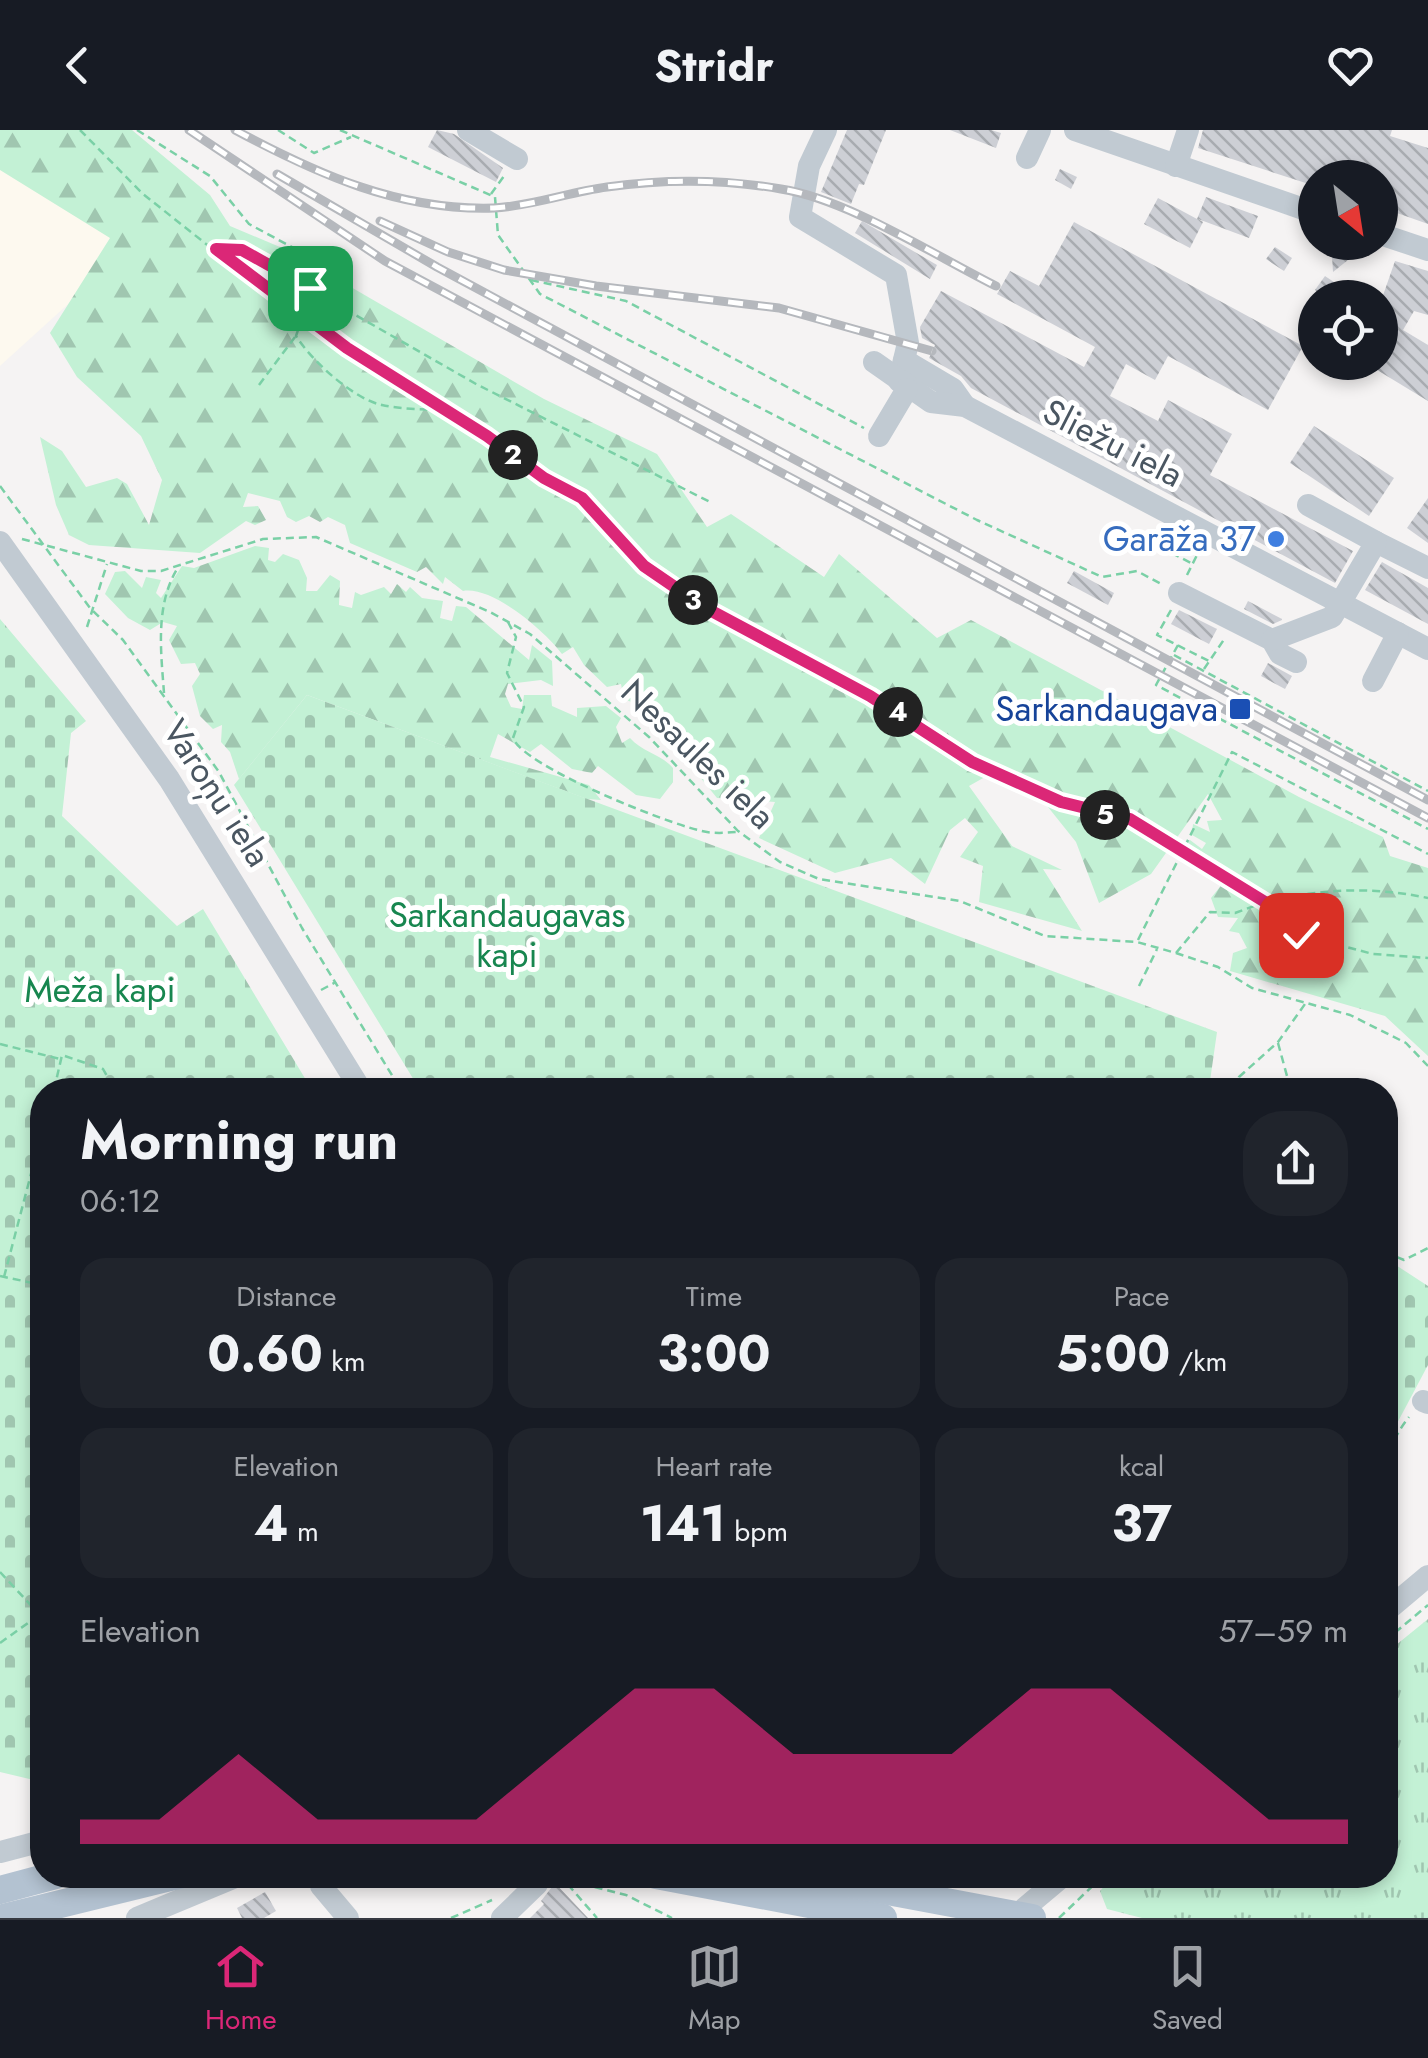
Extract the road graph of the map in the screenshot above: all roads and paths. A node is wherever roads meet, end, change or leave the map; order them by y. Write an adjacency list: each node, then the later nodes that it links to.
1 (80, 130): 17 (path)
2 (137, 130): 20 (path)
3 (278, 130): 10 (path)
4 (340, 130): 10 (path)
5 (826, 130): 24 (street)
6 (1040, 130): 11 (street)
7 (1074, 130): 13 (street)
8 (1188, 130): 13 (street)
9 (476, 132): 12 (street)
10 (353, 136): 14 (path)
11 (1027, 158)
12 (517, 160): 14 (path)
13 (1176, 166): 15 (street)
14 (490, 195): 19 (path)
15 (1298, 209)
16 (1398, 240): 18 (street)
17 (216, 249): 20 (path); 21 (path)
18 (1428, 250)
19 (529, 280): 27 (path); 39 (path)
20 (310, 288): 29 (path)
21 (302, 317): 22 (path); 26 (path)
22 (296, 336): 25 (path); 26 (path)
23 (874, 362): 24 (street, Sliežu iela)
24 (903, 377): 27 (street); 40 (street, Sliežu iela)
25 (259, 385)
26 (440, 410): 57 (path)
27 (879, 436)
28 (0, 486): 33 (path)
29 (712, 503)
30 (1308, 505): 32 (street)
31 (7, 539): 33 (path, Nesaules iela); 48 (street, Varoņu iela)
32 (1376, 542): 38 (street); 40 (street)
33 (41, 544): 35 (path, Nesaules iela); 41 (path)
34 (1160, 547): 36 (path)
35 (107, 564): 37 (path, Nesaules iela); 41 (path)
36 (1192, 564)
37 (178, 566): 42 (path, Nesaules iela); 53 (path)
38 (1428, 568)
39 (1179, 593): 43 (street)
40 (1341, 602): 44 (street, Sliežu iela); 45 (street)
41 (90, 608): 48 (path); 53 (path)
42 (507, 620): 56 (path, Nesaules iela); 56 (path)
43 (1236, 623): 45 (street); 51 (path)
44 (1398, 633): 47 (street, Sliežu iela); 52 (street)
45 (1272, 640): 50 (street)
46 (1178, 645): 49 (path)
47 (1428, 649)
48 (83, 654): 73 (street, Varoņu iela)
49 (1173, 654): 51 (path); 55 (path)
50 (1296, 662)
51 (1204, 670): 54 (path)
52 (1373, 681)
53 (164, 694): 74 (path)
54 (1428, 790)
55 (1428, 829)
56 (738, 832): 61 (path, Nesaules iela)
57 (1186, 852): 58 (path); 60 (path); 61 (path)
58 (1428, 854)
59 (1428, 898): 60 (path)
60 (1265, 902): 63 (path); 64 (path)
61 (1137, 942): 62 (path, Nesaules iela)
62 (1157, 948): 63 (path, Nesaules iela); 65 (path)
63 (1176, 953): 66 (path, Nesaules iela)
64 (1428, 958)
65 (1139, 986)
66 (1306, 1003): 67 (path); 70 (path, Nesaules iela)
67 (1278, 1042): 75 (path); 76 (path)
68 (0, 1044): 69 (path)
69 (62, 1060): 71 (path); 72 (path)
70 (1428, 1066)
71 (57, 1078)
72 (109, 1078)
73 (355, 1078)
74 (394, 1078)
75 (1239, 1078)
76 (1286, 1078)
77 (30, 1176): 80 (path)
78 (1428, 1248): 79 (path)
79 (1398, 1257)
80 (2, 1277): 81 (path)
81 (30, 1282)
82 (1426, 1402): 83 (path)
83 (1398, 1431)
84 (0, 1572): 87 (path)
85 (1428, 1576): 86 (street)
86 (1398, 1601)
87 (30, 1603)
88 (1428, 1606): 90 (path)
89 (30, 1622): 91 (path)
90 (1398, 1630)
91 (0, 1644)
92 (30, 1844): 93 (street)
93 (0, 1852)
94 (30, 1882): 107 (main road)
95 (126, 1888): 110 (main road)
96 (207, 1888): 111 (street)
97 (323, 1888): 112 (street)
98 (533, 1888): 109 (street)
99 (570, 1888): 114 (path)
100 (595, 1888): 108 (path)
101 (646, 1888): 108 (path)
102 (688, 1888): 117 (main road, bridge)
103 (842, 1888): 116 (street)
104 (872, 1888): 119 (main road, bridge)
105 (1049, 1888): 118 (street)
106 (1091, 1888): 120 (path)
107 (0, 1890)
108 (640, 1901): 115 (path)
109 (505, 1916): 113 (path)
110 (3, 1918)
111 (136, 1918)
112 (348, 1918)
113 (452, 1918)
114 (598, 1918)
115 (672, 1918)
116 (862, 1918)
117 (883, 1918)
118 (1013, 1918)
119 (1032, 1918)
120 (1060, 1918)

